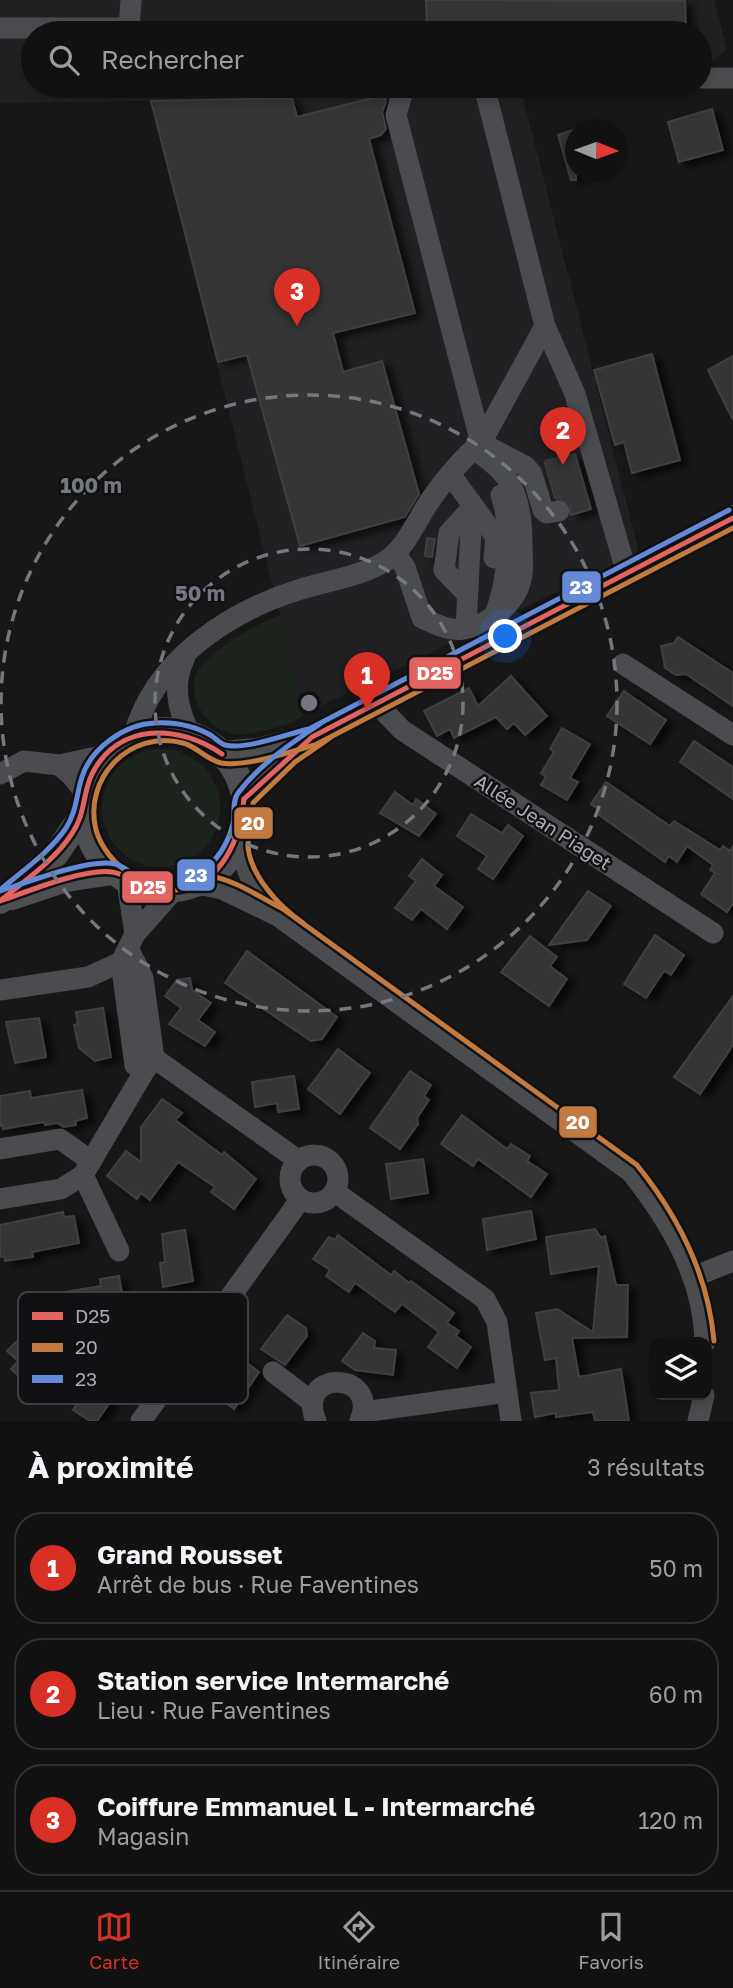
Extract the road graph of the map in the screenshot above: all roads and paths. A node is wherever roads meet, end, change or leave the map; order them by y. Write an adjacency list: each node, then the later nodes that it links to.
1 (131, 0): 2 (street)
2 (130, 21)
3 (0, 28): 4 (street)
4 (21, 28)
5 (712, 78): 6 (street)
6 (733, 78)
7 (401, 98): 10 (street)
8 (487, 98): 9 (street)
9 (545, 326): 10 (street); 16 (street)
10 (473, 450): 11 (street); 12 (street); 17 (street)
11 (450, 474): 13 (street); 15 (street)
12 (546, 489)
13 (472, 508): 17 (street); 18 (street)
14 (733, 518): 16 (main road)
15 (395, 553): 18 (street); 19 (street)
16 (627, 574): 21 (main road)
17 (491, 617): 18 (street)
18 (466, 628)
19 (186, 655): 22 (street); 23 (street)
20 (623, 663): 24 (street)
21 (378, 705): 25 (main road); 37 (street, Allée Jean Piaget)
22 (190, 734): 23 (main road); 26 (main road)
23 (134, 735): 27 (main road)
24 (733, 735)
25 (312, 737): 26 (main road); 30 (main road)
26 (222, 754): 30 (main road)
27 (106, 755): 28 (street); 31 (main road)
28 (59, 765): 29 (street); 31 (street)
29 (0, 774)
30 (244, 799): 32 (main road)
31 (85, 803): 33 (main road); 35 (main road)
32 (238, 845): 34 (main road); 36 (street)
33 (120, 877): 34 (main road); 35 (main road); 38 (street)
34 (185, 888): 36 (street); 38 (street)
35 (0, 901)
36 (278, 916): 49 (street)
37 (713, 933)
38 (128, 948): 39 (street); 40 (street)
39 (0, 989)
40 (150, 1064): 42 (street); 43 (street)
41 (0, 1149): 43 (street)
42 (298, 1160): 44 (street); 46 (street)
43 (87, 1168): 45 (street); 47 (street)
44 (335, 1192): 46 (street); 53 (street)
45 (0, 1199)
46 (300, 1200): 50 (street)
47 (118, 1251)
48 (733, 1261): 49 (street)
49 (693, 1277): 51 (street)
50 (234, 1292)
51 (704, 1337)
52 (273, 1372): 56 (street)
53 (507, 1392): 57 (street); 59 (street)
54 (703, 1400): 60 (street)
55 (153, 1404): 58 (street)
56 (314, 1412): 57 (street)
57 (362, 1416)
58 (141, 1421)
59 (511, 1421)
60 (698, 1421)

